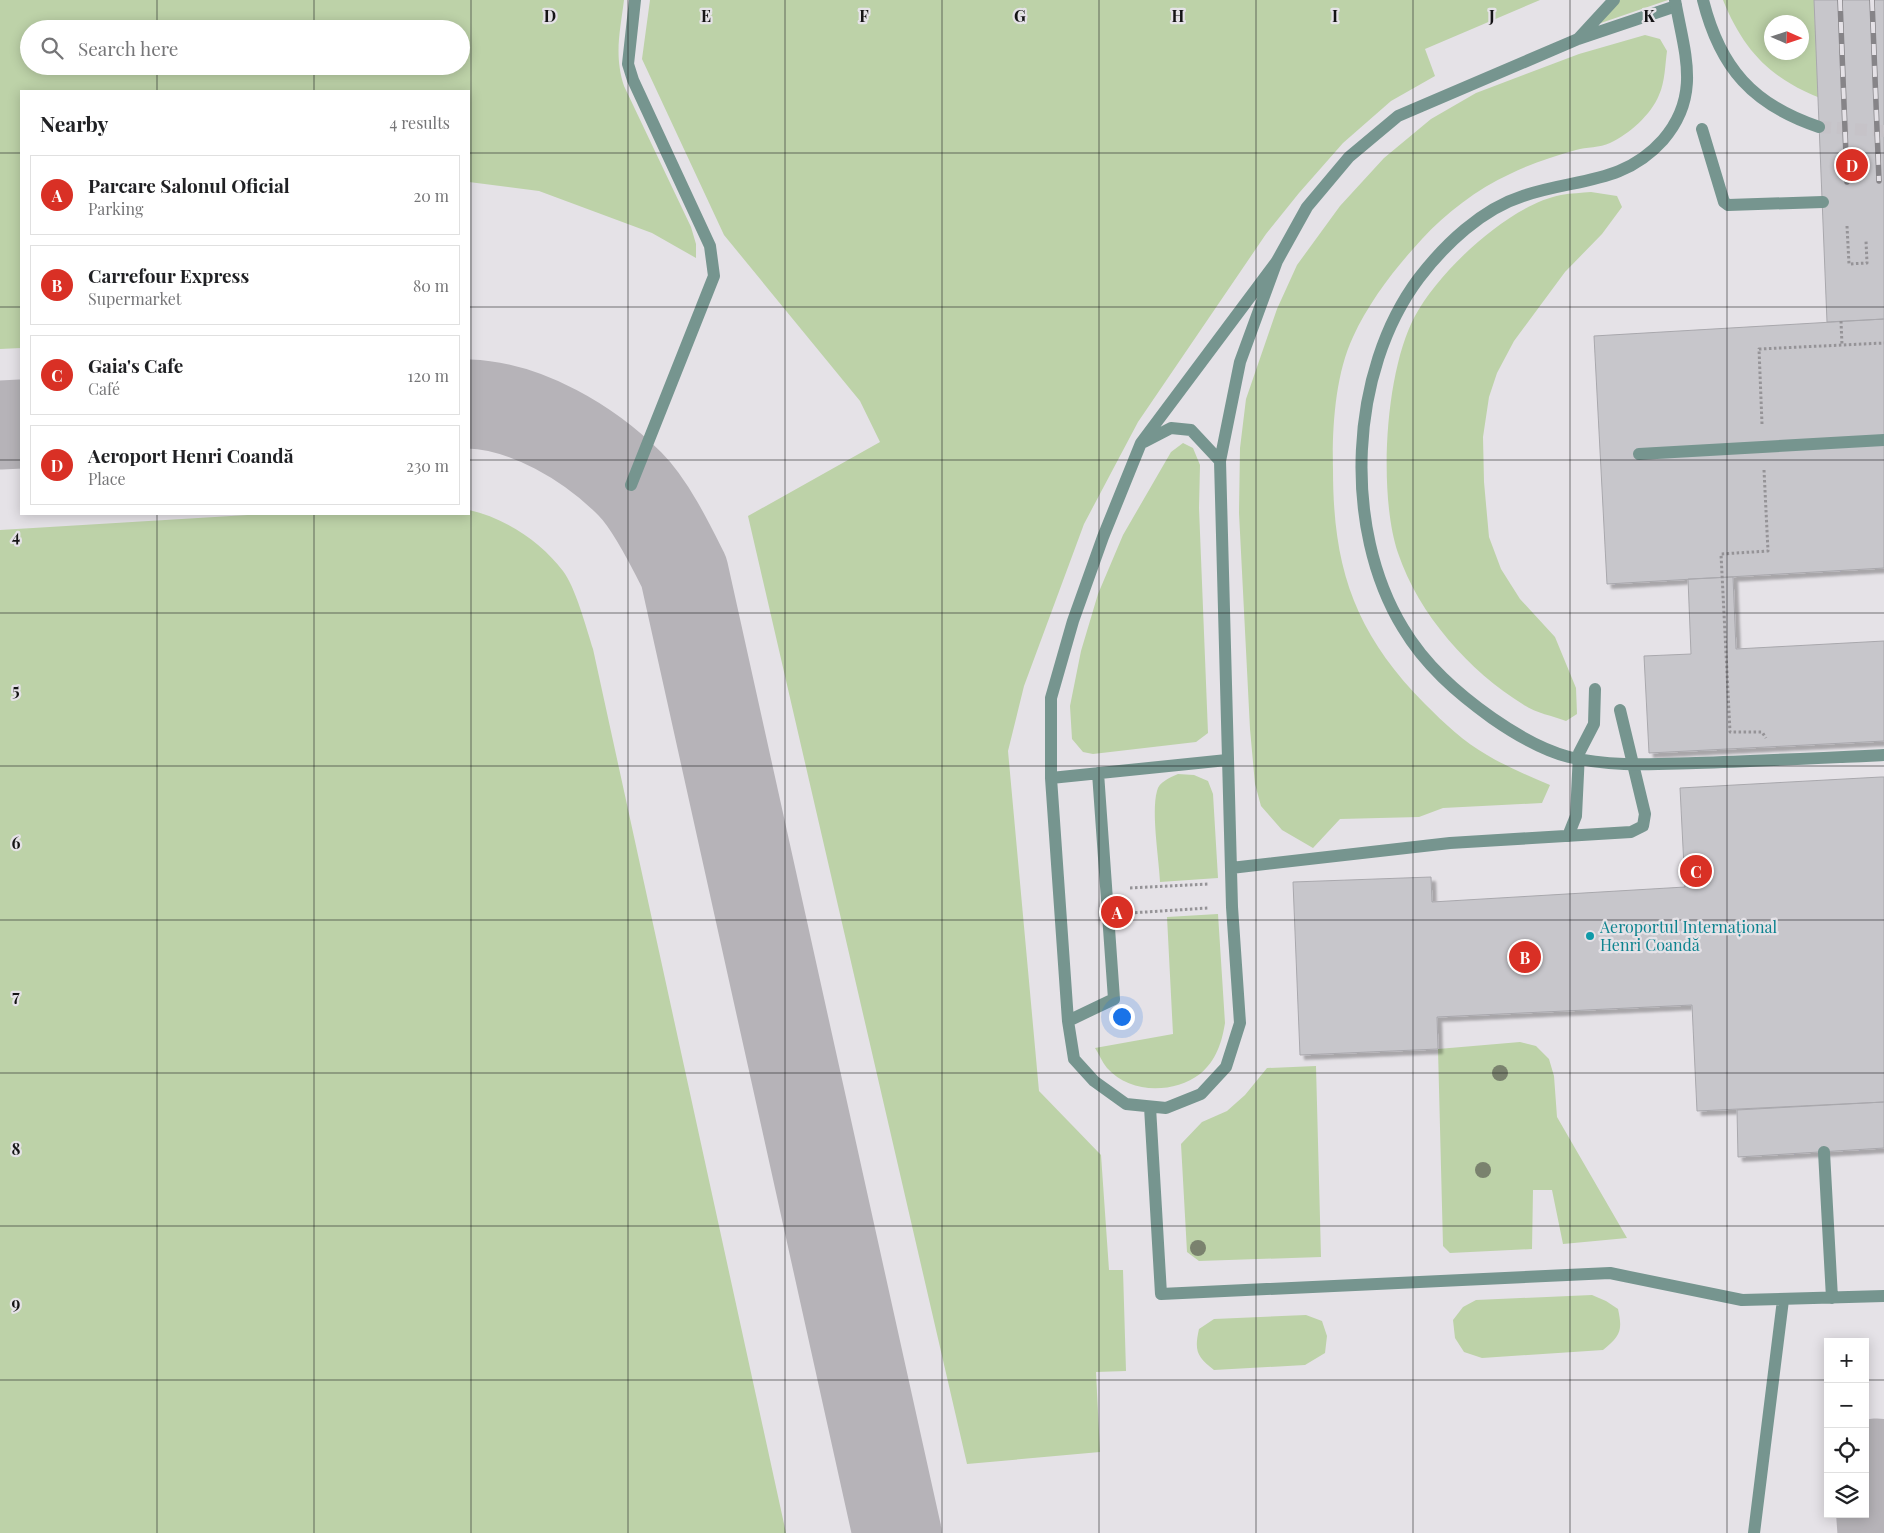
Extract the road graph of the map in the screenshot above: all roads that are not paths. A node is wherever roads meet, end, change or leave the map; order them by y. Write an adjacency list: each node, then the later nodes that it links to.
1 (635, 0): 14 (street)
2 (1614, 0): 5 (street)
3 (1703, 0): 6 (street)
4 (1676, 3): 5 (street); 17 (street)
5 (1578, 39): 9 (street)
6 (1819, 127)
7 (1702, 129): 8 (street)
8 (1823, 202)
9 (1277, 261): 11 (street); 13 (street)
10 (1884, 440): 12 (street)
11 (1142, 443): 13 (street); 20 (street)
12 (1639, 454)
13 (1220, 462): 18 (street)
14 (631, 485)
15 (1595, 689): 21 (street)
16 (1620, 710): 21 (street)
17 (1884, 755)
18 (1227, 760): 19 (street); 22 (street)
19 (1098, 773): 20 (street); 23 (street)
20 (1051, 778): 23 (street)
21 (1568, 836): 22 (street)
22 (1231, 868): 24 (street)
23 (1068, 1021): 24 (street)
24 (1150, 1107): 28 (street)
25 (1824, 1152): 27 (street)
26 (1884, 1296): 27 (street)
27 (1832, 1298): 28 (street)
28 (1783, 1300): 29 (street)
29 (1754, 1533)

